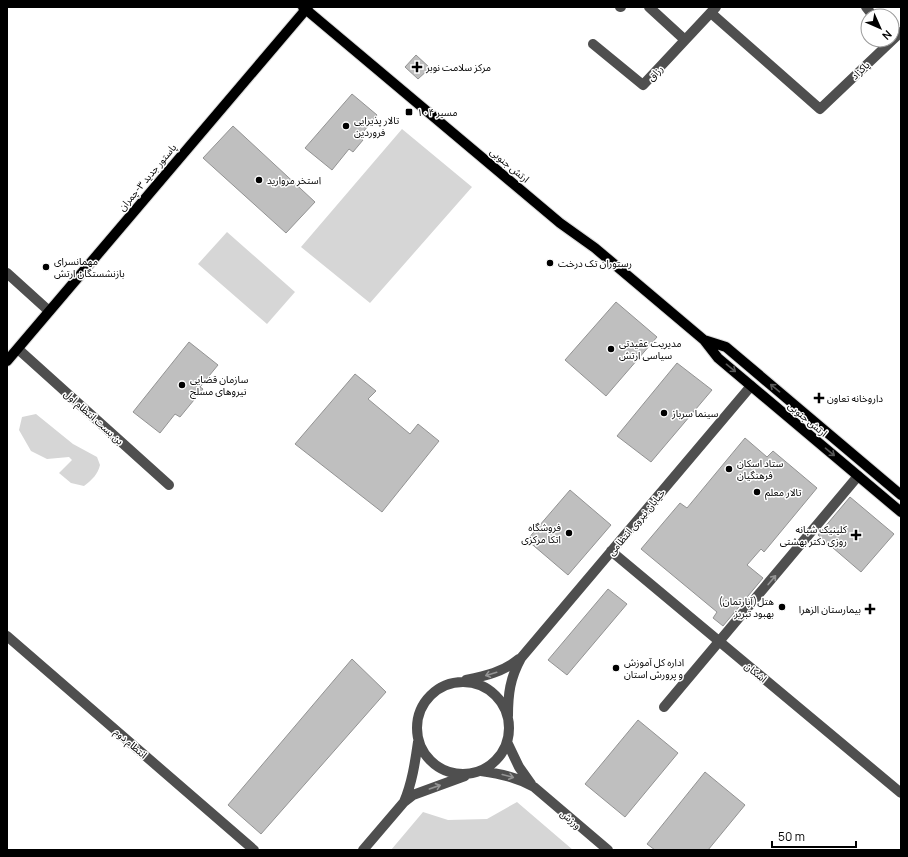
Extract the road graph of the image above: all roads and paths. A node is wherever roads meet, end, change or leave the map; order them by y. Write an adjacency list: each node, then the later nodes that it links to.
1 (649, 7): 4 (street)
2 (306, 8): 8 (main road, پاستور جدید ۳-چمران); 9 (main road, ارتش جنوبی)
3 (713, 10): 4 (street, رزاق); 6 (street, پاکزاد)
4 (685, 40): 5 (street, رزاق)
5 (593, 44)
6 (884, 48)
7 (7, 273): 8 (street)
8 (49, 312): 10 (main road, پاستور جدید ۳-چمران)
9 (704, 340): 12 (main road, ارتش جنوبی, one-way to 12); 15 (main road, ارتش جنوبی, one-way to 9)
10 (18, 349): 11 (main road, پاستور جدید ۳-چمران); 14 (street, بن بست انتظام اول)
11 (7, 361)
12 (751, 386): 13 (main road, ارتش جنوبی, one-way to 13); 17 (street, خیابان نیروی انتظامی)
13 (858, 476): 16 (main road, ارتش جنوبی); 19 (street, one-way to 13)
14 (169, 485)
15 (901, 495)
16 (901, 512)
17 (611, 551): 19 (street, اشکان); 20 (street, خیابان نیروی انتظامی)
18 (7, 636): 31 (street, انتظام دوم)
19 (720, 642): 22 (street); 29 (street, اشکان)
20 (521, 658): 21 (street, خیابان نیروی انتظامی, one-way to 21); 23 (street, خیابان نیروی انتظامی)
21 (458, 682): 23 (street); 24 (street)
22 (664, 707)
23 (508, 716): 25 (street)
24 (418, 740): 27 (street); 30 (street)
25 (507, 742): 26 (street); 28 (street, ورزش)
26 (481, 771): 27 (street); 28 (street, ورزش, one-way to 28)
27 (468, 774): 30 (street, one-way to 27)
28 (534, 787): 33 (street, ورزش)
29 (901, 793)
30 (404, 802): 32 (street)
31 (254, 850)
32 (363, 850)
33 (608, 850)

